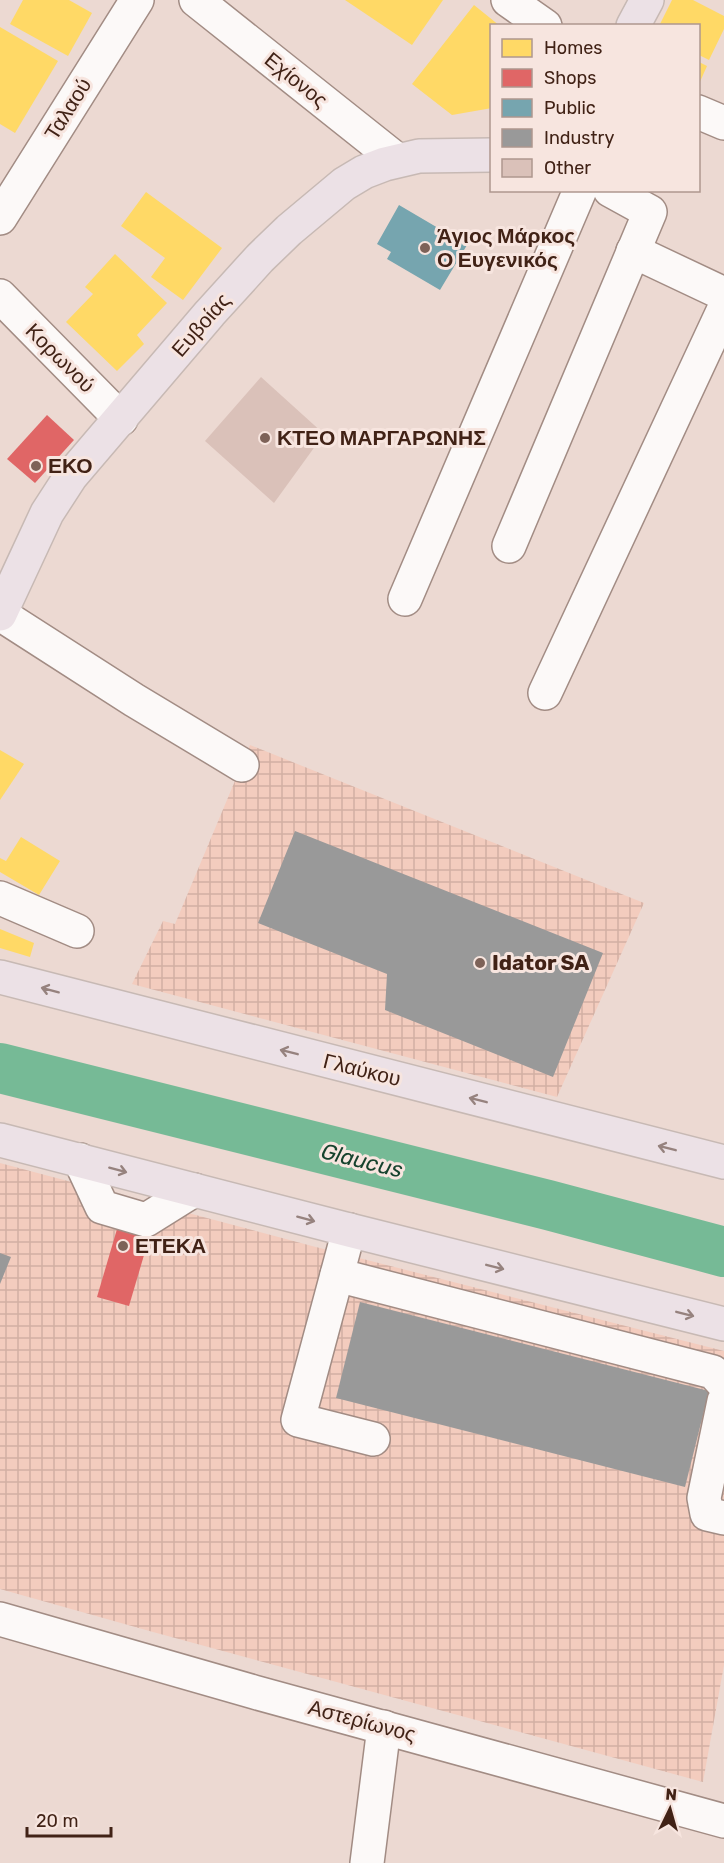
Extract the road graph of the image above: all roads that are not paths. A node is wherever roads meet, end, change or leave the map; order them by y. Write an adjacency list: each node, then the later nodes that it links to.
1 (137, 0): 13 (street, Ταλαού)
2 (196, 0): 10 (street, Εχίονος)
3 (508, 0): 5 (street)
4 (647, 0): 6 (main road)
5 (542, 24)
6 (634, 24)
7 (700, 112): 8 (street)
8 (724, 123)
9 (490, 155): 10 (main road, Ευβοίας)
10 (397, 160): 18 (main road, Ευβοίας)
11 (579, 192): 20 (street)
12 (614, 192): 14 (street)
13 (0, 218)
14 (633, 251): 15 (street); 19 (street)
15 (724, 294)
16 (0, 296): 18 (street, Κορωνού)
17 (724, 309): 22 (street)
18 (121, 419): 21 (main road, Ευβοίας)
19 (509, 546)
20 (405, 599)
21 (0, 614): 23 (street)
22 (545, 693)
23 (242, 765)
24 (0, 898): 25 (street)
25 (77, 931)
26 (0, 977): 28 (main road, Γλαύκου, one-way to 26)
27 (0, 1140): 29 (main road, one-way to 29)
28 (724, 1162)
29 (349, 1230): 30 (street); 31 (main road, one-way to 31)
30 (337, 1275): 32 (street); 34 (street)
31 (724, 1324)
32 (724, 1384)
33 (724, 1401): 35 (street)
34 (373, 1439)
35 (724, 1518)
36 (0, 1619): 37 (street, Αστερίωνος)
37 (384, 1727): 38 (street, Αστερίωνος); 39 (street)
38 (724, 1821)
39 (367, 1863)

